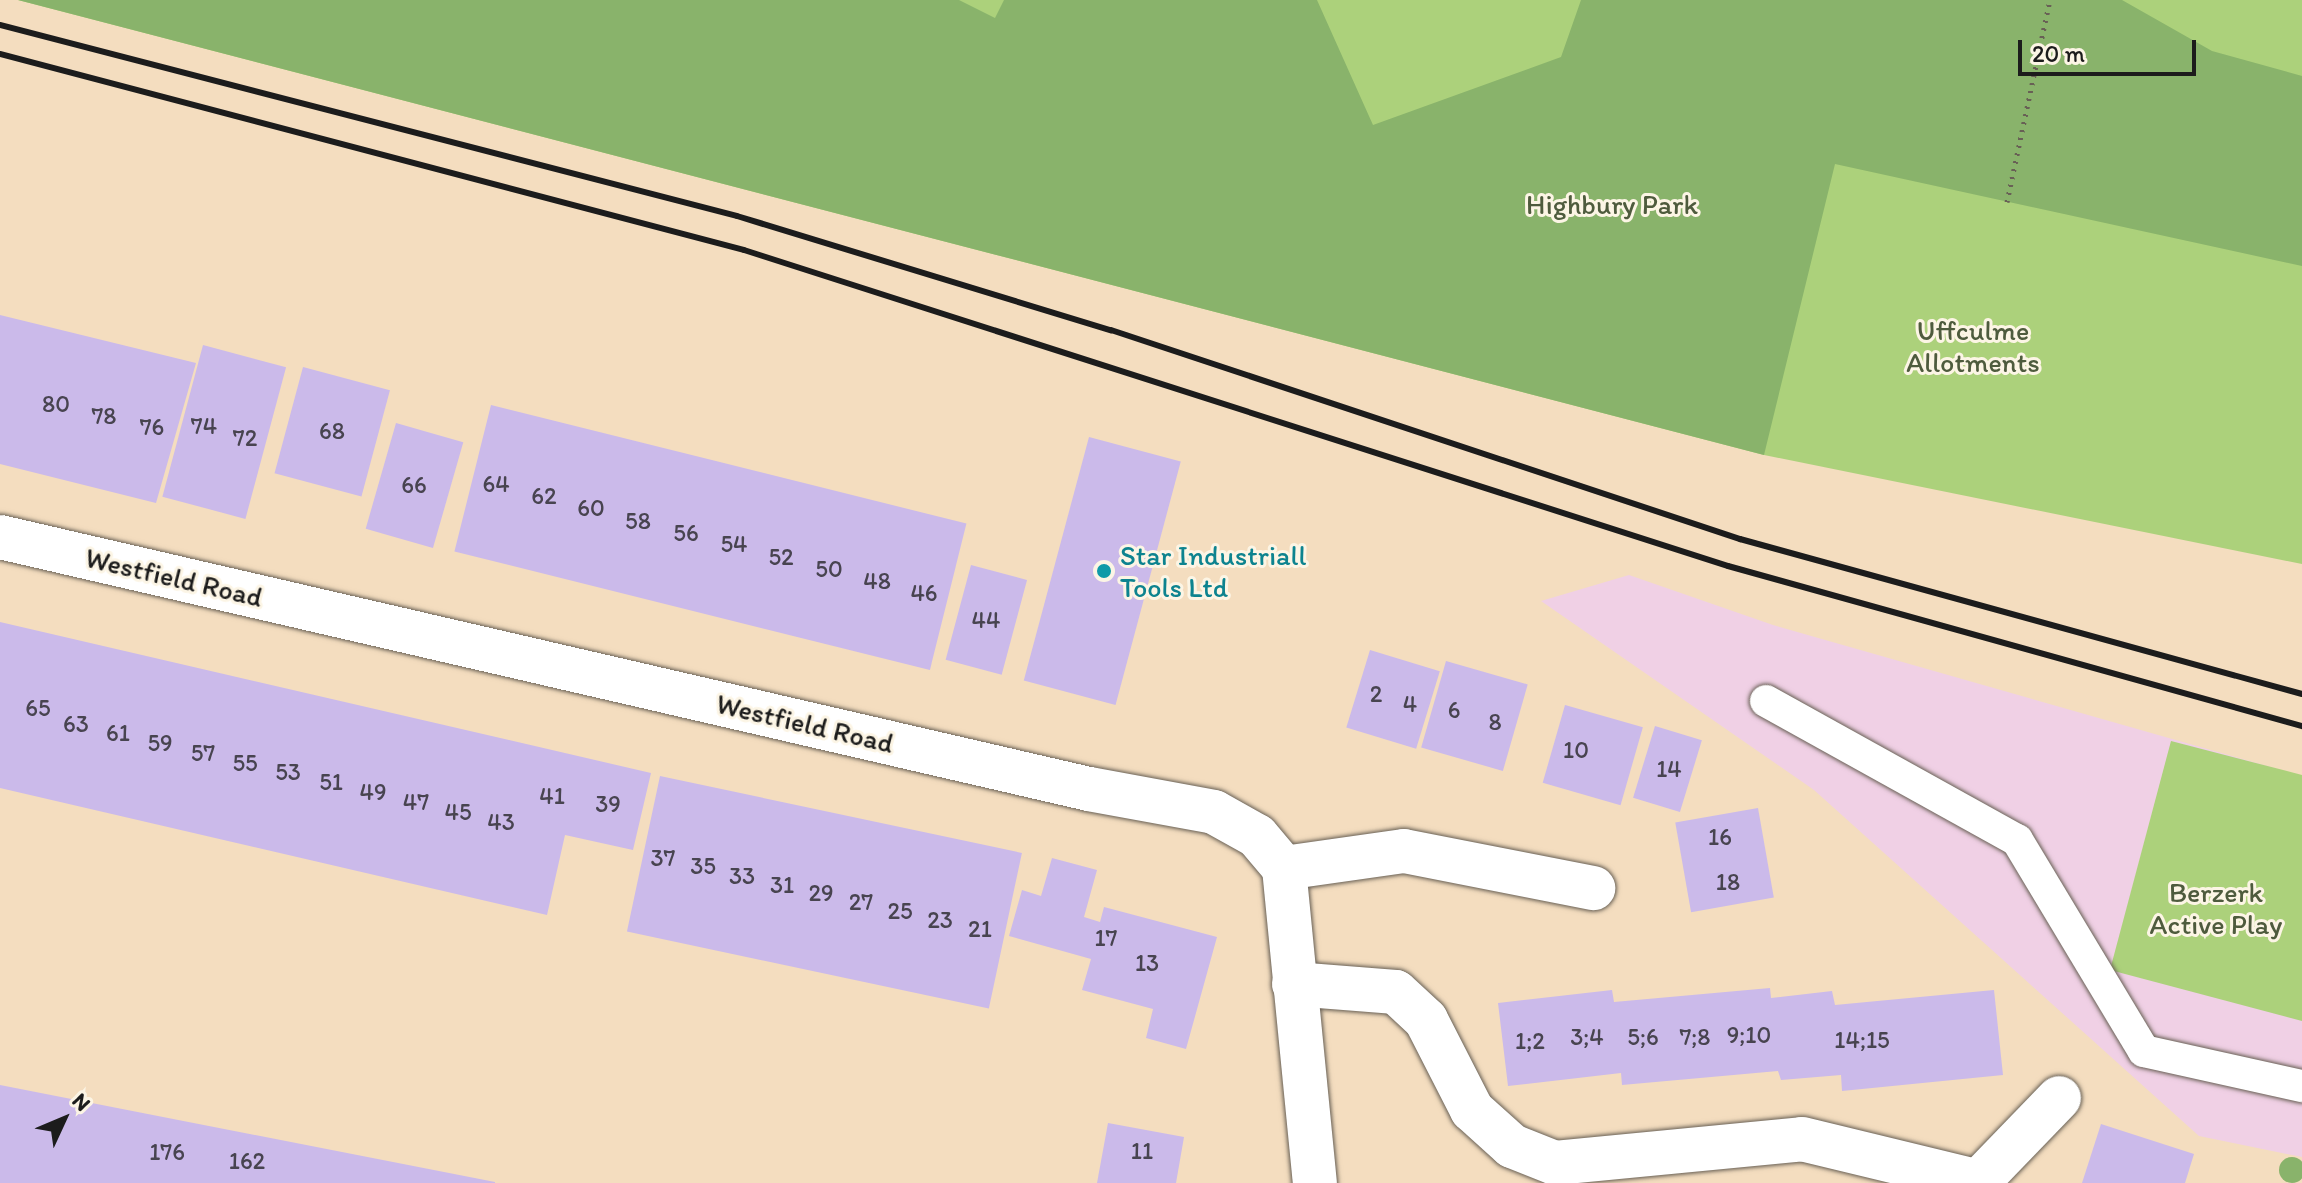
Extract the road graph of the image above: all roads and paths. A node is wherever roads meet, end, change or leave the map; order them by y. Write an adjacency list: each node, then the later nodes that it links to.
1 (2050, 0): 2 (path)
2 (2007, 202)
3 (0, 537): 5 (street, Westfield Road)
4 (1766, 701): 8 (lane)
5 (1284, 868): 6 (street); 7 (street)
6 (1593, 888)
7 (1294, 984): 10 (street); 11 (street)
8 (2302, 1086)
9 (2059, 1098): 10 (street)
10 (1977, 1182)
11 (1315, 1183)

